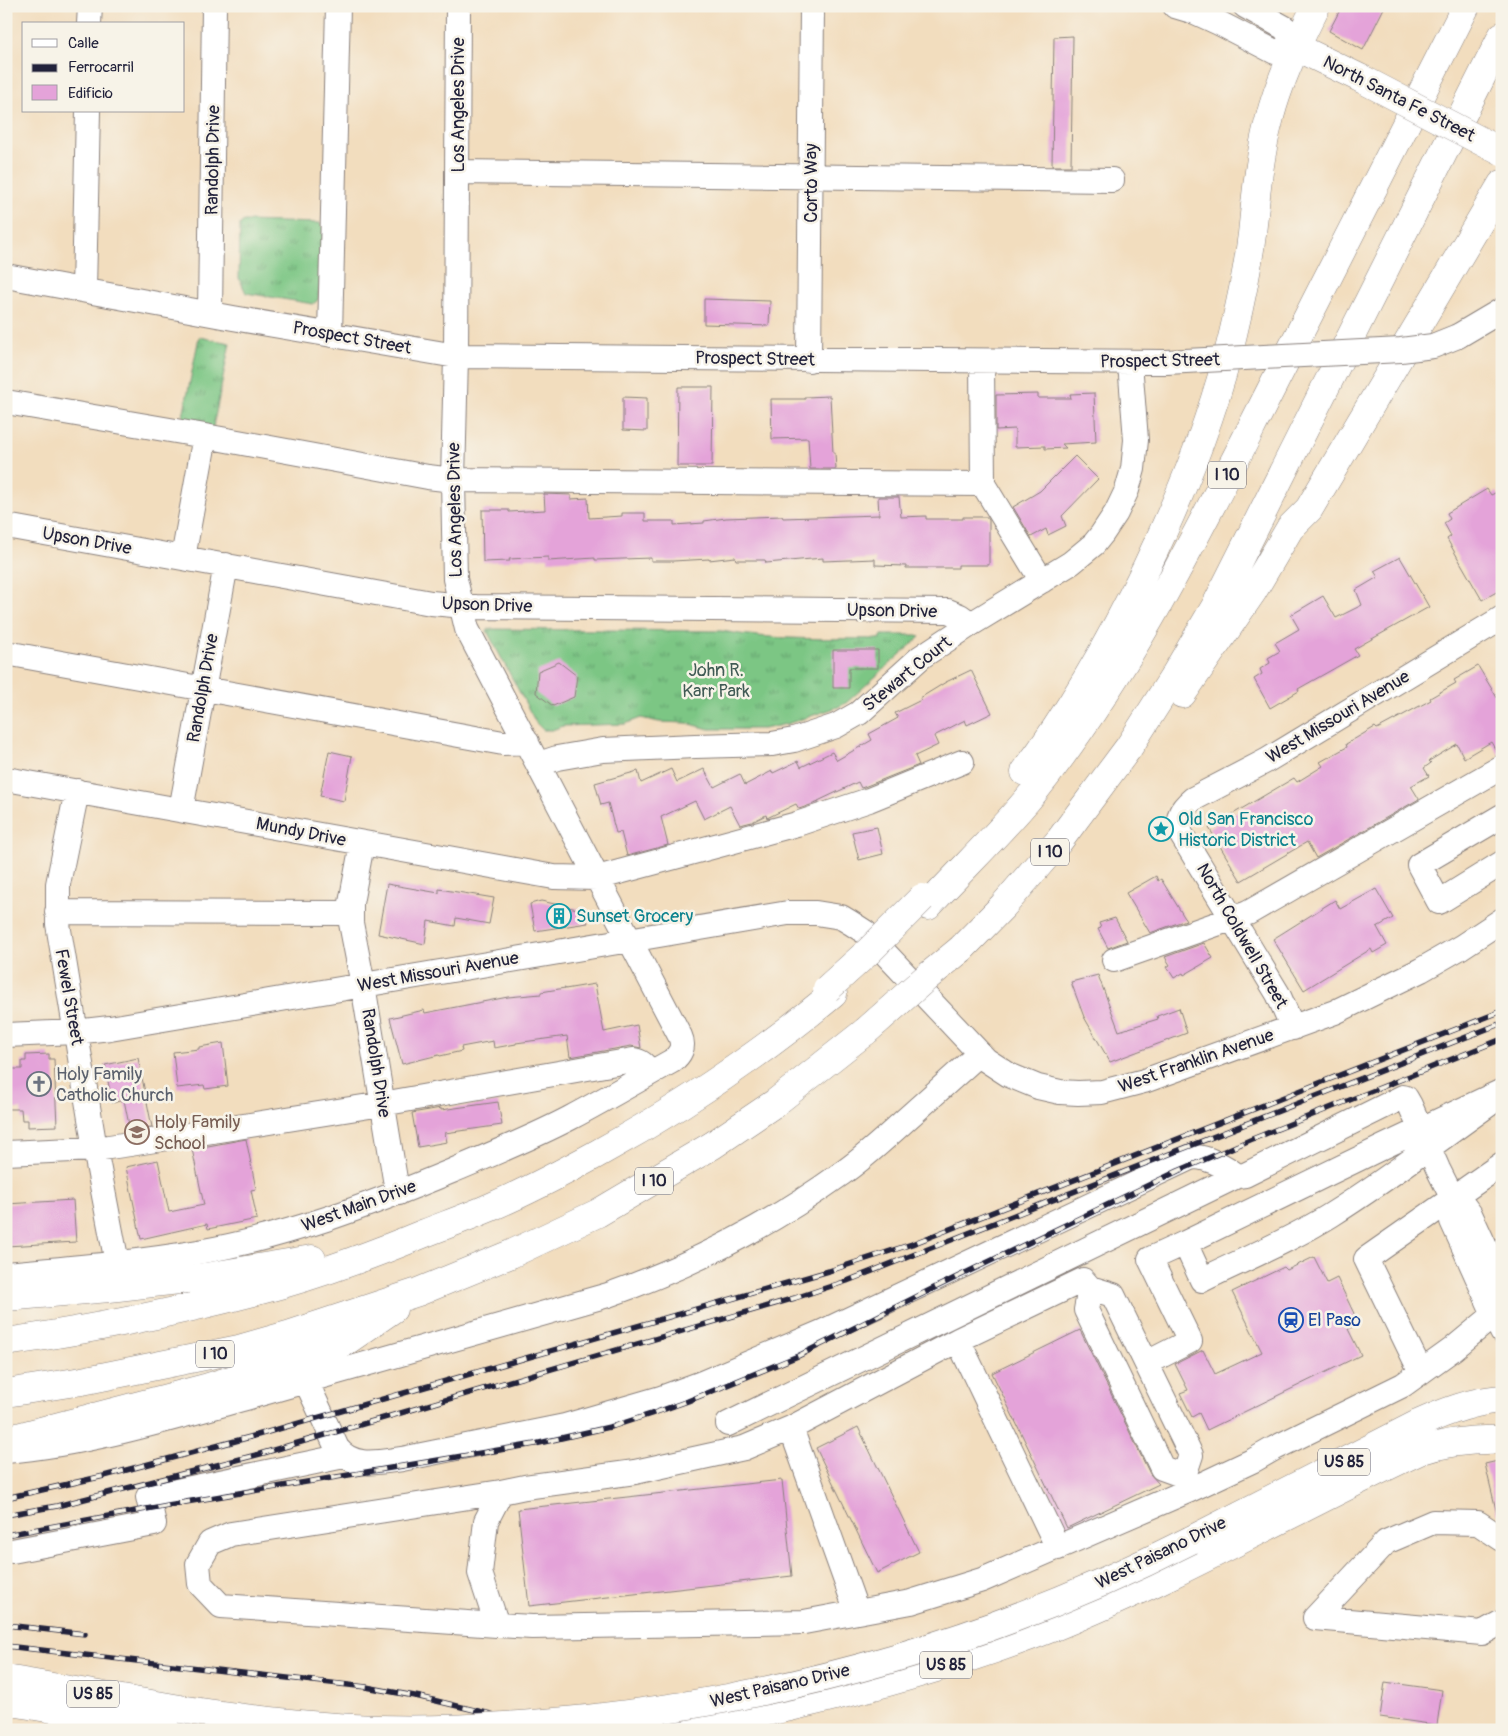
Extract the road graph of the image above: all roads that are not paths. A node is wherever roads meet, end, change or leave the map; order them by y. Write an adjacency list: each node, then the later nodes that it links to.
1 (90, 6): 10 (street)
2 (214, 6): 22 (street, Randolph Drive)
3 (338, 6): 23 (street)
4 (458, 6): 15 (street, Los Angeles Drive)
5 (812, 6): 16 (street, Corto Way)
6 (1175, 6): 12 (street)
7 (1245, 6): 12 (street)
8 (1316, 6): 12 (main road)
9 (1466, 6): 54 (main road, I 10)
10 (89, 22)
11 (1502, 36): 42 (main road, I 10)
12 (1296, 47): 14 (main road, North Santa Fe Street, bridge); 54 (main road)
13 (88, 112): 20 (street)
14 (1502, 152)
15 (458, 172): 16 (street); 24 (street, Los Angeles Drive)
16 (812, 176): 17 (street); 25 (street, Corto Way)
17 (1112, 180)
18 (1502, 184): 42 (main road)
19 (6, 276): 20 (street, Prospect Street)
20 (84, 290): 22 (street, Prospect Street)
21 (1502, 310): 27 (street, Prospect Street, bridge)
22 (210, 313): 23 (street, Prospect Street)
23 (330, 334): 24 (street, Prospect Street)
24 (456, 356): 25 (street, Prospect Street); 30 (street, Los Angeles Drive)
25 (809, 360): 26 (street, Prospect Street)
26 (982, 361): 27 (street, Prospect Street); 31 (street)
27 (1130, 363): 35 (street, Stewart Court)
28 (6, 402): 29 (street)
29 (205, 436): 30 (street); 33 (street)
30 (453, 480): 31 (street); 36 (street, Los Angeles Drive)
31 (983, 484): 35 (street)
32 (6, 526): 33 (street, Upson Drive)
33 (184, 558): 34 (street, Upson Drive)
34 (226, 566): 36 (street, Upson Drive); 40 (street, Randolph Drive)
35 (1042, 581): 38 (street, Stewart Court)
36 (460, 606): 38 (street, Upson Drive); 41 (street, Los Angeles Drive)
37 (1502, 618): 50 (street, West Missouri Avenue)
38 (971, 624): 44 (street, Stewart Court)
39 (6, 653): 40 (street)
40 (203, 688): 41 (street); 48 (street, Randolph Drive)
41 (527, 742): 44 (street, Los Angeles Drive)
42 (1129, 747): 86 (main road, I 10, bridge)
43 (962, 762): 53 (street, Mundy Drive)
44 (539, 764): 53 (street, Los Angeles Drive)
45 (1502, 767): 57 (street)
46 (6, 779): 47 (street, Mundy Drive)
47 (77, 791): 48 (street, Mundy Drive); 55 (street, Fewel Street)
48 (181, 810): 51 (street, Mundy Drive)
49 (1502, 816): 52 (street)
50 (1179, 818): 57 (street, North Coldwell Street)
51 (362, 844): 53 (street, Mundy Drive); 56 (street, Randolph Drive)
52 (1502, 864)
53 (597, 878): 60 (street, Los Angeles Drive)
54 (925, 902): 80 (main road, I 10)
55 (57, 912): 56 (street); 64 (street, Fewel Street)
56 (350, 913): 62 (street, Randolph Drive)
57 (1233, 918): 61 (street); 63 (street, North Coldwell Street)
58 (1502, 920): 63 (street, West Franklin Avenue)
59 (865, 932): 60 (street, West Missouri Avenue); 67 (street, West Franklin Avenue)
60 (628, 940): 62 (street, West Missouri Avenue); 66 (street, Los Angeles Drive)
61 (1114, 960)
62 (363, 985): 64 (street, West Missouri Avenue); 70 (street, Randolph Drive)
63 (1293, 1028): 67 (street, West Franklin Avenue)
64 (75, 1032): 65 (street, West Missouri Avenue); 73 (street, Fewel Street)
65 (6, 1035)
66 (682, 1050): 68 (street, West Main Drive)
67 (979, 1054): 93 (street)
68 (651, 1073): 70 (street); 78 (street, West Main Drive)
69 (1502, 1093): 71 (street)
70 (382, 1104): 73 (street); 78 (street, Randolph Drive)
71 (1425, 1138): 72 (street); 76 (street); 77 (street); 79 (street)
72 (1385, 1146): 76 (street); 81 (street)
73 (95, 1149): 74 (street); 82 (street, Fewel Street)
74 (6, 1153)
75 (1502, 1164): 79 (street)
76 (1398, 1171): 81 (street)
77 (1237, 1176): 96 (street); 101 (street)
78 (399, 1193): 82 (street, West Main Drive)
79 (1453, 1199): 84 (street); 88 (street); 92 (street)
80 (397, 1245): 87 (main road); 90 (main road, I 10)
81 (1187, 1247): 91 (street)
82 (117, 1263): 83 (street, West Main Drive)
83 (6, 1274)
84 (1502, 1284)
85 (1090, 1288): 89 (street); 91 (street); 102 (street)
86 (418, 1292): 94 (main road, I 10); 98 (main road)
87 (6, 1297)
88 (1498, 1324): 92 (street)
89 (958, 1340): 97 (street); 105 (street)
90 (6, 1342)
91 (1147, 1363): 102 (street)
92 (1420, 1372): 102 (street)
93 (306, 1381): 100 (street); 101 (street)
94 (6, 1393)
95 (1502, 1399): 106 (main road, West Paisano Drive / US 85)
96 (728, 1424)
97 (791, 1428): 103 (street); 108 (street)
98 (6, 1440)
99 (1502, 1440): 106 (main road, West Paisano Drive / US 85)
100 (6, 1451)
101 (344, 1456): 107 (street)
102 (1187, 1483): 105 (street)
103 (501, 1492): 109 (street); 109 (street)
104 (1502, 1539): 110 (street)
105 (1058, 1548): 108 (street)
106 (1196, 1549): 113 (main road, West Paisano Drive / US 85, bridge); 114 (main road, West Paisano Drive / US 85)
107 (12, 1551)
108 (857, 1612): 109 (street)
109 (497, 1625)
110 (1495, 1632)
111 (6, 1679): 113 (main road, West Paisano Drive / US 85)
112 (6, 1701): 113 (main road, West Paisano Drive / US 85)
113 (178, 1723)
114 (676, 1730)

